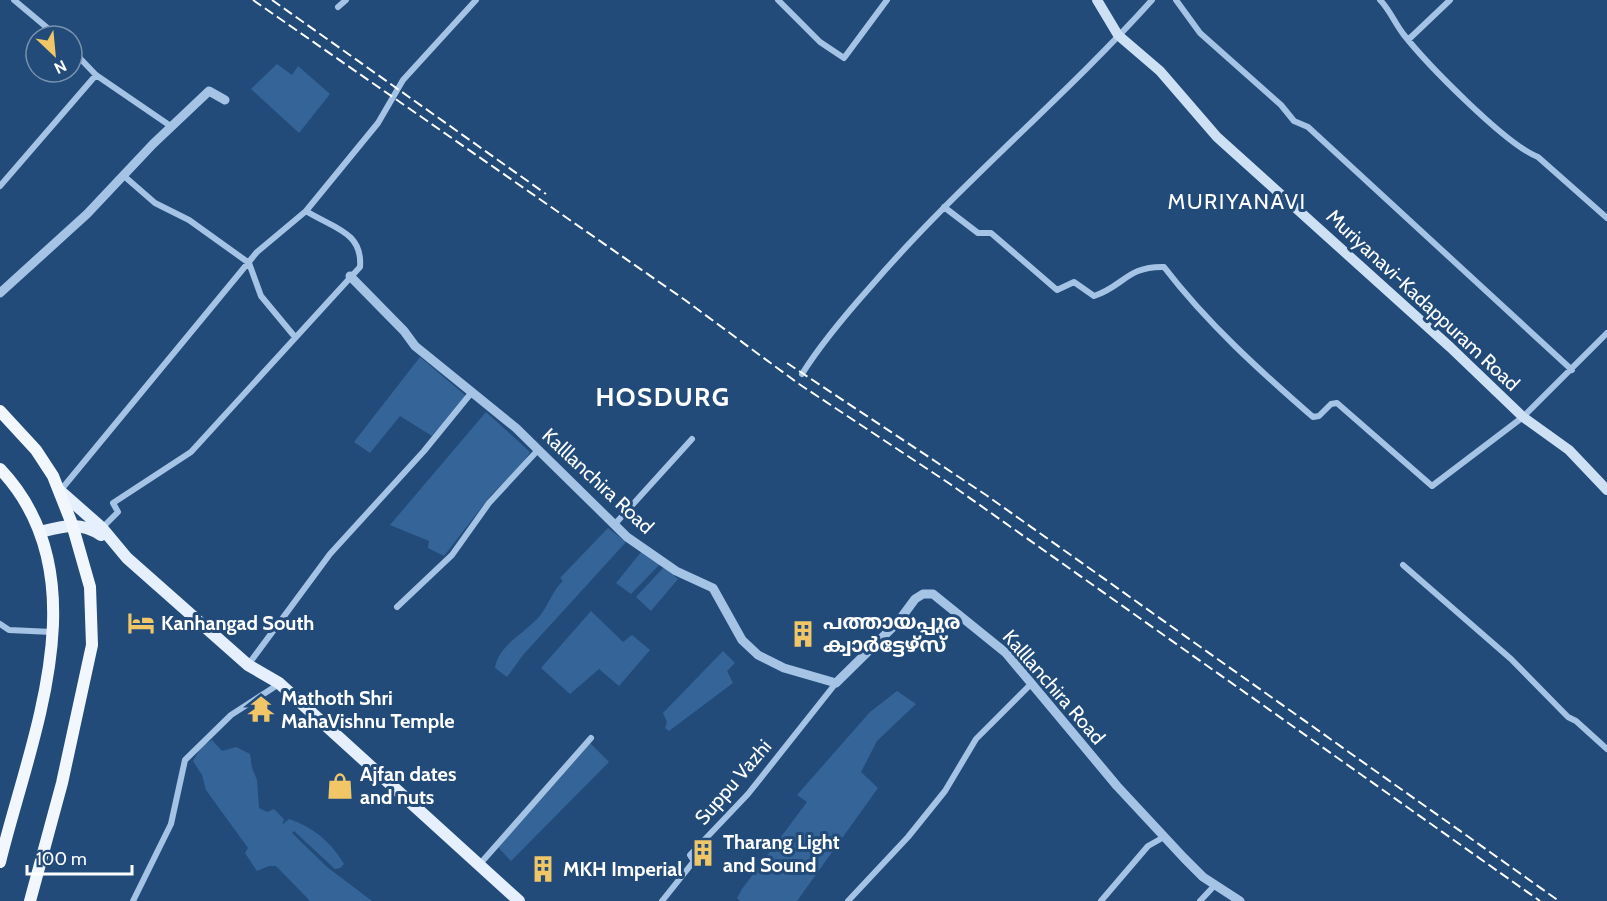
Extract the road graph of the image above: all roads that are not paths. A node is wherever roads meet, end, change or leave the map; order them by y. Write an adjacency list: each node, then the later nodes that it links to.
1 (14, 0): 12 (street)
2 (346, 0): 11 (street)
3 (476, 0): 22 (street)
4 (777, 0): 5 (street)
5 (887, 0)
6 (1097, 0): 13 (main road, Muriyanavi-Kadappuram Road)
7 (1152, 0): 13 (street)
8 (1176, 0): 29 (street)
9 (1380, 0): 14 (street)
10 (1450, 0): 14 (street)
11 (338, 7)
12 (43, 24)
13 (1118, 35): 21 (street); 33 (main road, Muriyanavi-Kadappuram Road)
14 (1408, 40): 23 (street)
15 (84, 62): 16 (street)
16 (96, 75): 18 (street); 20 (street)
17 (225, 100): 18 (street)
18 (172, 126): 19 (street)
19 (124, 176): 24 (street); 26 (street)
20 (0, 186)
21 (944, 207): 30 (street); 33 (street)
22 (306, 211): 24 (street); 25 (street)
23 (1607, 218)
24 (249, 263): 28 (street); 38 (street)
25 (350, 276): 28 (street); 31 (street, Kalllanchira Road)
26 (0, 293)
27 (1607, 333): 29 (street)
28 (295, 337): 41 (street)
29 (1572, 370): 33 (street)
30 (802, 374)
31 (472, 392): 35 (street, Kalllanchira Road); 48 (street)
32 (0, 411): 38 (highway)
33 (1523, 417): 37 (main road, Muriyanavi-Kadappuram Road)
34 (692, 439): 40 (street)
35 (538, 450): 40 (street, Kalllanchira Road); 45 (street)
36 (0, 469): 42 (highway)
37 (1607, 490)
38 (60, 491): 39 (highway); 41 (main road)
39 (72, 524): 42 (main road); 43 (main road); 58 (highway)
40 (615, 524): 50 (street, Kalllanchira Road)
41 (102, 528): 43 (main road)
42 (40, 532): 47 (highway)
43 (127, 558): 48 (main road)
44 (1403, 565): 53 (street)
45 (396, 607)
46 (0, 624): 47 (street)
47 (53, 632): 55 (highway)
48 (248, 665): 49 (main road)
49 (279, 683): 56 (main road); 59 (street)
50 (836, 683): 51 (street, Kalllanchira Road); 61 (street, Suppu Vazhi)
51 (1031, 684): 54 (street, Kalllanchira Road); 62 (street)
52 (591, 738): 56 (street)
53 (1607, 749)
54 (1164, 837): 57 (street, Kalllanchira Road); 63 (street)
55 (0, 862)
56 (479, 865): 60 (main road)
57 (1215, 885): 64 (street); 65 (street, Kalllanchira Road)
58 (30, 901)
59 (133, 901)
60 (519, 901)
61 (662, 901)
62 (848, 901)
63 (1101, 901)
64 (1200, 901)
65 (1240, 901)

